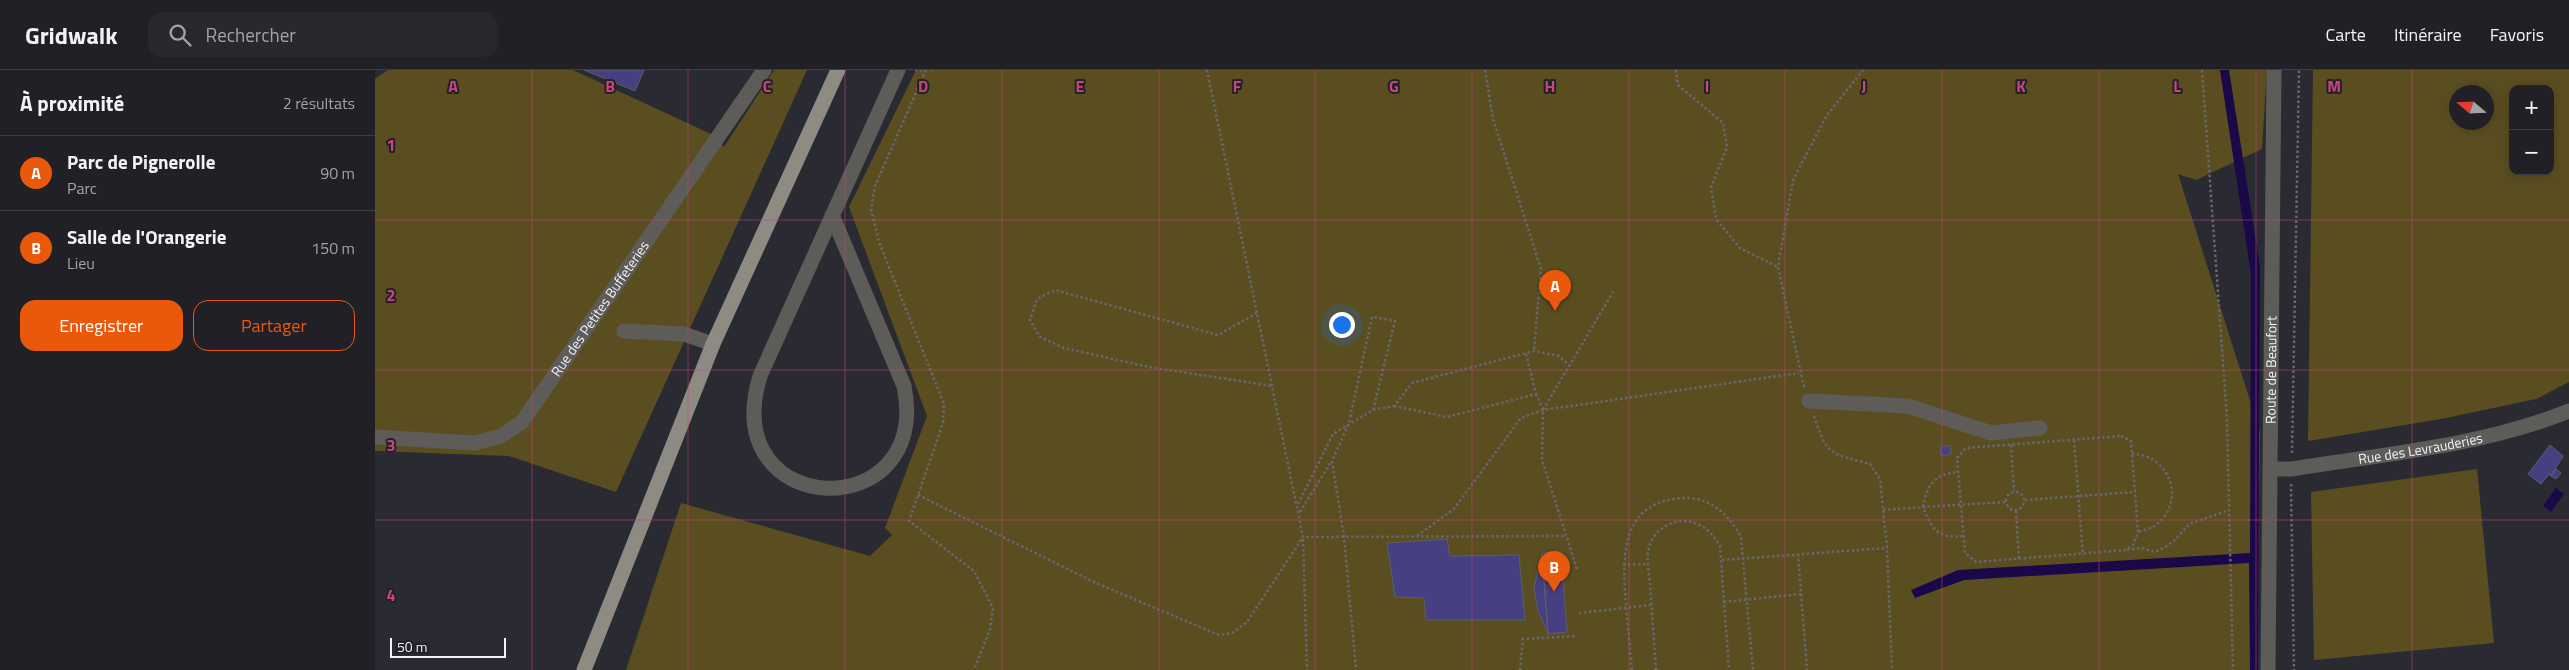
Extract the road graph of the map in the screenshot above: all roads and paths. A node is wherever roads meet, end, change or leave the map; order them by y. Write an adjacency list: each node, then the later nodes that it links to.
1 (764, 70): 33 (street, Rue des Petites Buffeteries)
2 (838, 70): 19 (main road)
3 (898, 70): 14 (street)
4 (915, 70): 5 (path)
5 (926, 70): 6 (path); 44 (path)
6 (933, 70)
7 (1207, 70): 17 (path)
8 (1485, 70): 20 (path)
9 (1676, 70): 15 (path)
10 (1863, 70): 15 (path)
11 (2202, 70): 52 (path)
12 (2274, 70): 39 (street, Route de Beaufort)
13 (2299, 70): 37 (path)
14 (832, 215): 14 (street)
15 (1778, 267): 23 (path)
16 (1613, 292): 22 (path)
17 (1257, 313): 24 (path); 24 (path)
18 (624, 331): 19 (street)
19 (713, 344): 78 (main road)
20 (1534, 351): 21 (path); 22 (path)
21 (1526, 353): 25 (path); 27 (path)
22 (1569, 365): 29 (path)
23 (1799, 373): 26 (path); 29 (path)
24 (1272, 386): 49 (path)
25 (1537, 394): 27 (path); 29 (path)
26 (1809, 401): 32 (street); 51 (path)
27 (1394, 406): 28 (path)
28 (1373, 410): 31 (path); 31 (path)
29 (1543, 410): 56 (path); 60 (path)
30 (2569, 411): 39 (street, Rue des Levrauderies)
31 (1349, 423): 38 (path); 49 (path)
32 (2040, 428)
33 (375, 437)
34 (2074, 439): 35 (path); 36 (path); 45 (path)
35 (2011, 444): 40 (path); 42 (path)
36 (2132, 454): 43 (path); 55 (path)
37 (2292, 458)
38 (1332, 461): 54 (path); 59 (path)
39 (2269, 469): 90 (street, Route de Beaufort)
40 (1958, 472): 48 (path); 50 (path)
41 (2291, 480): 91 (path)
42 (2014, 491): 46 (path); 47 (path)
43 (2135, 492): 45 (path); 55 (path)
44 (918, 495): 58 (path); 79 (path)
45 (2078, 497): 46 (path); 64 (path)
46 (2025, 500): 53 (path)
47 (2006, 502): 48 (path); 53 (path)
48 (1960, 505): 50 (path); 57 (path)
49 (1297, 506): 54 (path)
50 (1923, 507): 51 (path); 57 (path)
51 (1883, 510): 61 (path)
52 (2229, 510): 62 (path); 89 (path)
53 (2015, 511): 66 (path)
54 (1299, 514): 58 (path)
55 (2139, 532): 62 (path)
56 (1566, 536): 60 (path); 70 (path)
57 (1963, 536): 66 (path)
58 (1303, 537): 59 (path); 80 (path)
59 (1344, 537): 60 (path); 81 (path)
60 (1416, 537)
61 (1887, 548): 63 (path); 88 (path)
62 (2126, 550): 64 (path)
63 (1798, 554): 65 (path); 71 (path)
64 (2083, 555): 66 (path)
65 (1744, 557): 67 (path); 69 (path); 72 (path)
66 (2019, 559)
67 (1722, 560): 68 (path); 73 (path)
68 (1649, 564): 69 (path); 74 (path)
69 (1623, 566): 75 (path)
70 (1577, 568)
71 (1801, 594): 72 (path); 87 (path)
72 (1748, 598): 73 (path); 86 (path)
73 (1724, 602): 85 (path)
74 (1651, 605): 75 (path); 84 (path)
75 (1627, 608): 76 (path); 83 (path)
76 (1579, 613)
77 (1576, 636): 82 (path)
78 (584, 670)
79 (974, 670)
80 (1307, 670)
81 (1356, 670)
82 (1520, 670)
83 (1632, 670)
84 (1656, 670)
85 (1729, 670)
86 (1753, 670)
87 (1807, 670)
88 (1892, 670)
89 (2233, 670)
90 (2268, 670)
91 (2294, 670)

